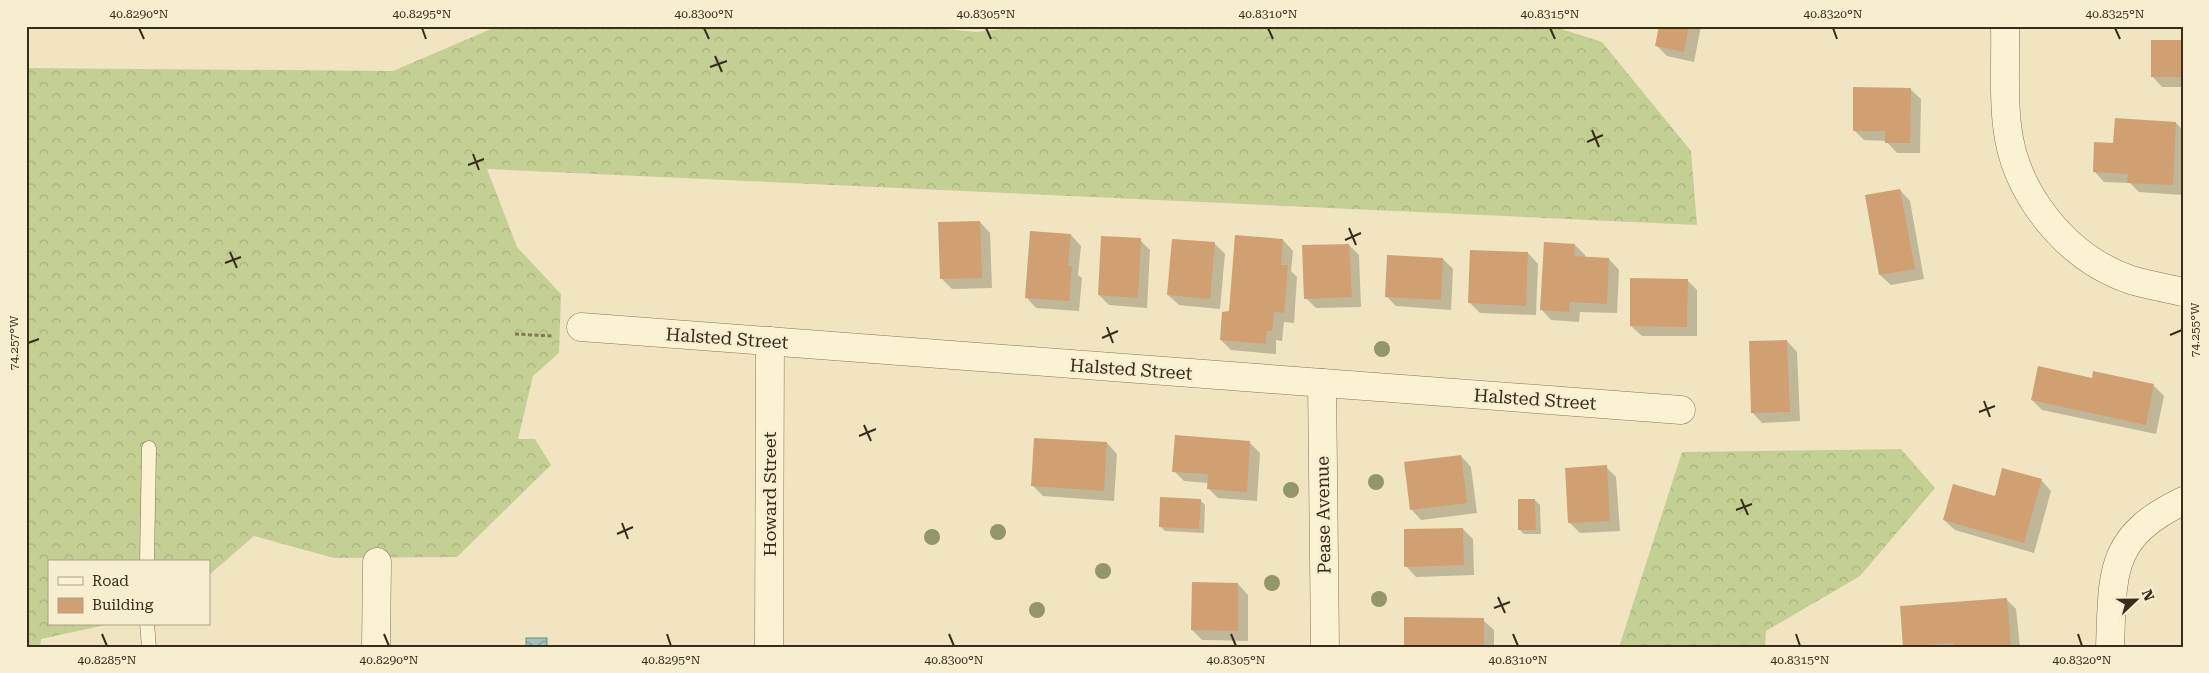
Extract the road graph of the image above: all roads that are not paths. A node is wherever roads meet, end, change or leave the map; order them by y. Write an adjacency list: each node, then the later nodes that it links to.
1 (2006, 26): 2 (street)
2 (2183, 292)
3 (581, 327): 4 (street, Halsted Street)
4 (770, 341): 5 (street, Halsted Street); 14 (street, Howard Street)
5 (1322, 383): 6 (street, Halsted Street); 15 (street, Pease Avenue)
6 (1682, 410)
7 (148, 448): 9 (lane)
8 (2183, 501): 16 (street)
9 (147, 560)
10 (377, 562): 13 (street)
11 (147, 626): 12 (lane)
12 (149, 647)
13 (376, 647)
14 (769, 647)
15 (1325, 647)
16 (2110, 647)

